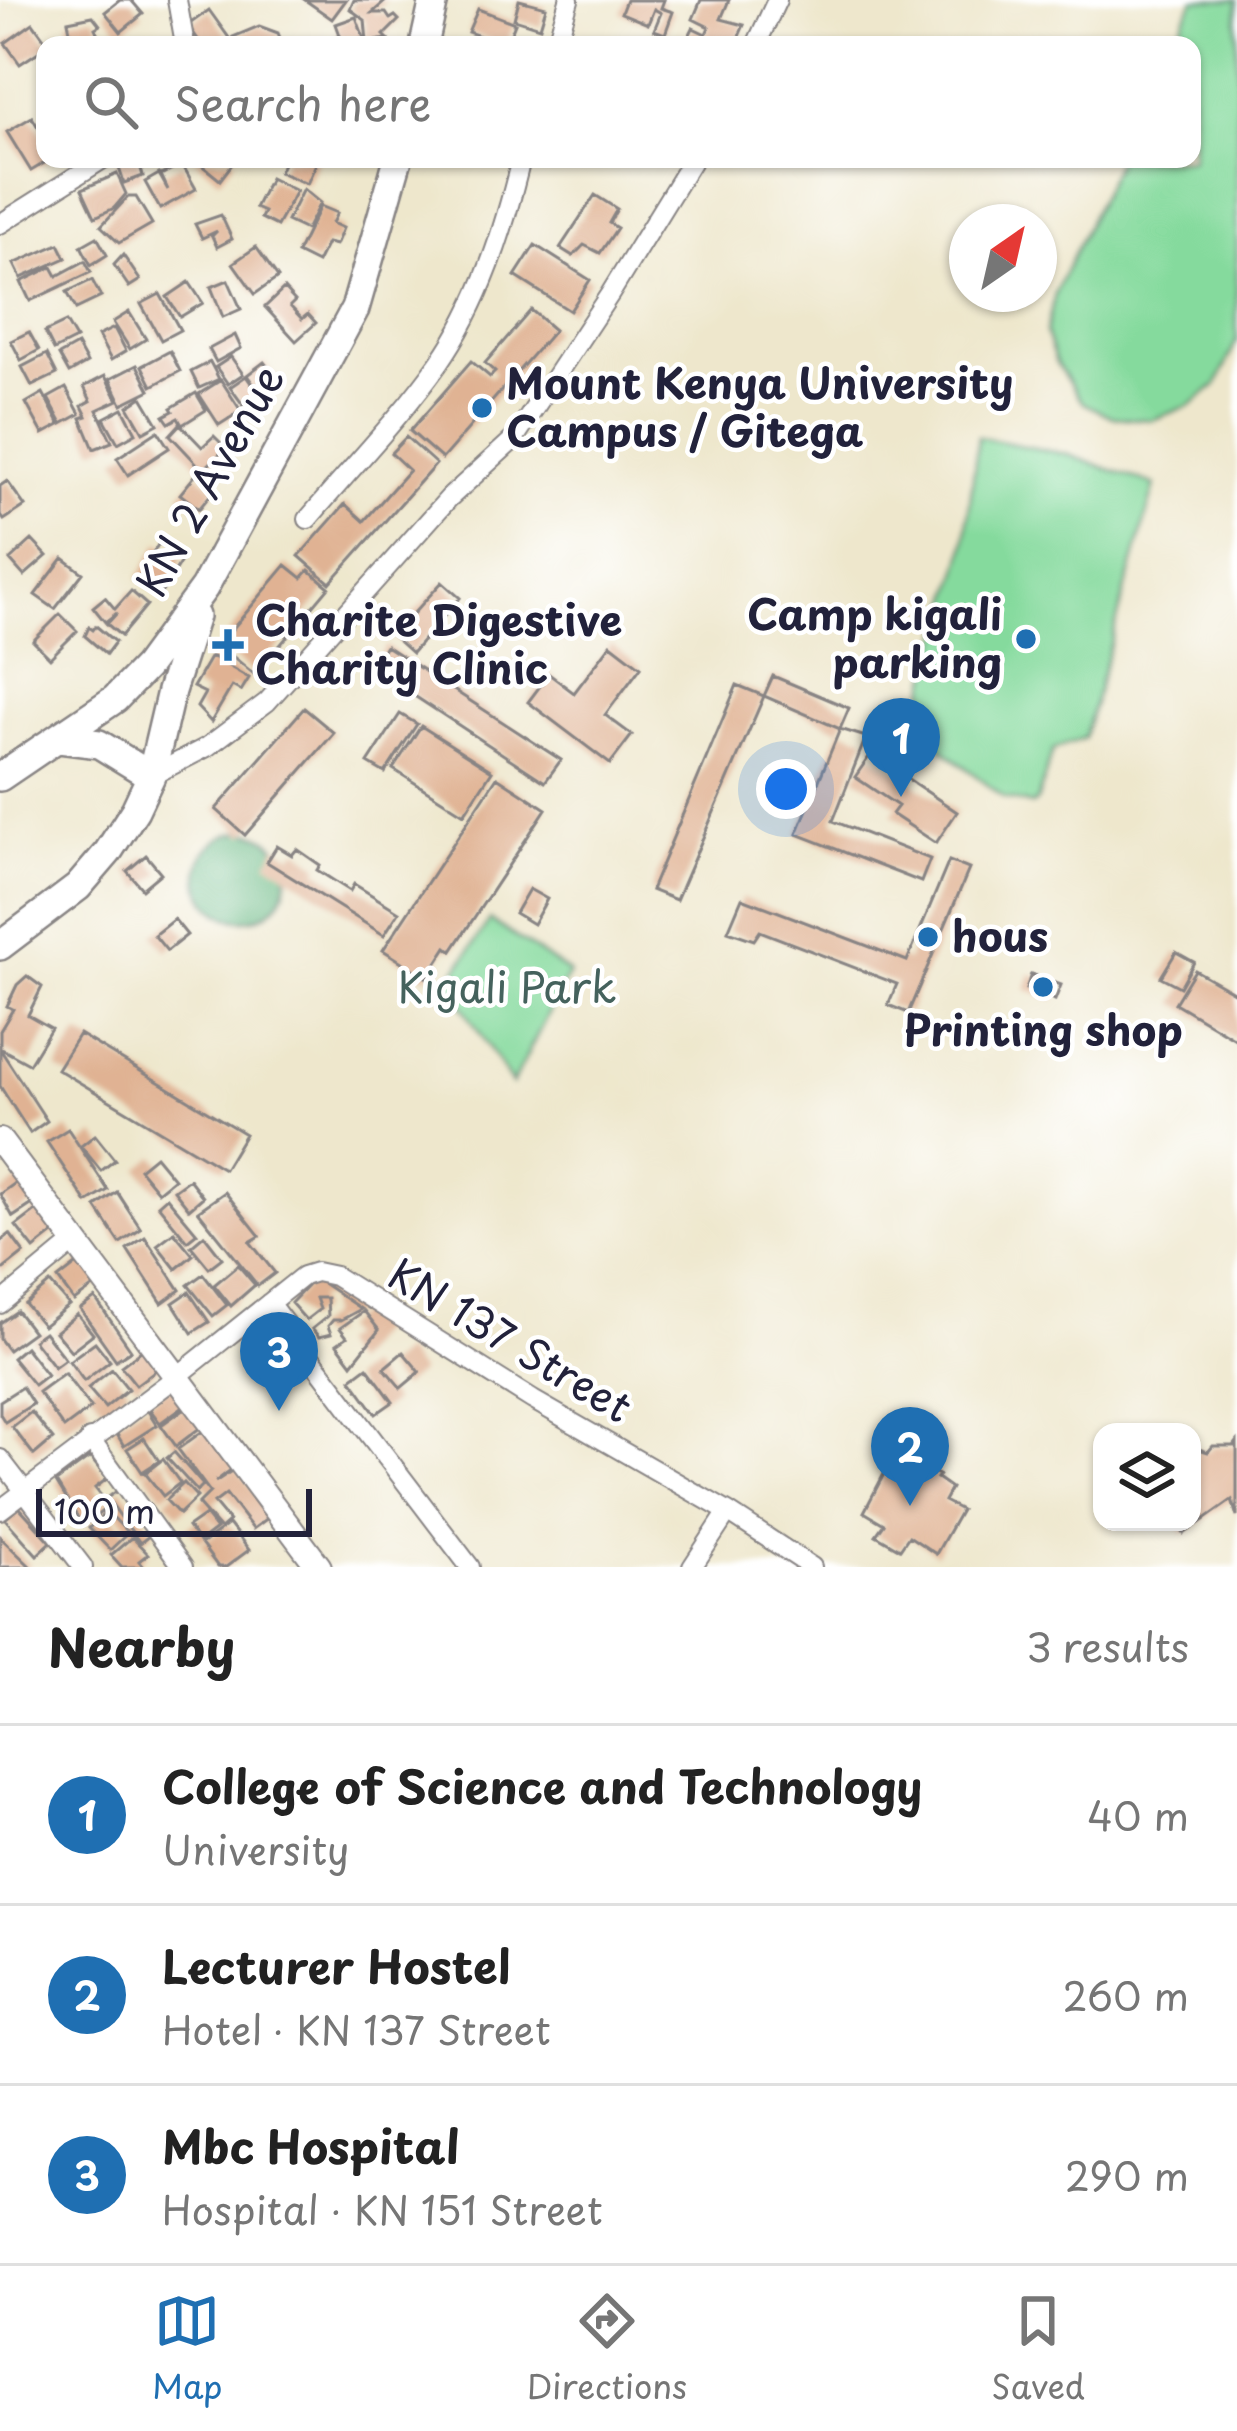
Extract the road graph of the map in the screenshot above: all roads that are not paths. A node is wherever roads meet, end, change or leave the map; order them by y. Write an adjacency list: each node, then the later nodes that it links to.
1 (177, 0): 5 (street)
2 (434, 0): 6 (main road)
3 (569, 0): 7 (street)
4 (777, 0): 8 (street)
5 (183, 36)
6 (426, 36)
7 (559, 36)
8 (760, 36)
9 (90, 168): 13 (street)
10 (395, 168): 15 (main road, KN 2 Avenue)
11 (518, 168): 14 (street)
12 (687, 168): 17 (street)
13 (0, 224)
14 (308, 519)
15 (204, 588): 16 (main road, KN 2 Avenue); 17 (main road)
16 (59, 740): 17 (main road); 18 (main road, KN 2 Avenue)
17 (151, 776): 19 (main road)
18 (0, 777)
19 (0, 946)
20 (0, 1141): 21 (street)
21 (76, 1240): 23 (street); 24 (street)
22 (269, 1303): 24 (street, KN 137 Street); 29 (street, KN 137 Street); 33 (street)
23 (0, 1304)
24 (179, 1376): 25 (street, KN 137 Street); 32 (street)
25 (90, 1439): 27 (street, KN 137 Street); 31 (street)
26 (0, 1460): 27 (street)
27 (23, 1493): 28 (street, KN 137 Street); 30 (street)
28 (0, 1510)
29 (728, 1512): 34 (street); 35 (street, KN 137 Street)
30 (83, 1567)
31 (183, 1567)
32 (319, 1567)
33 (470, 1567)
34 (692, 1567)
35 (812, 1567)

